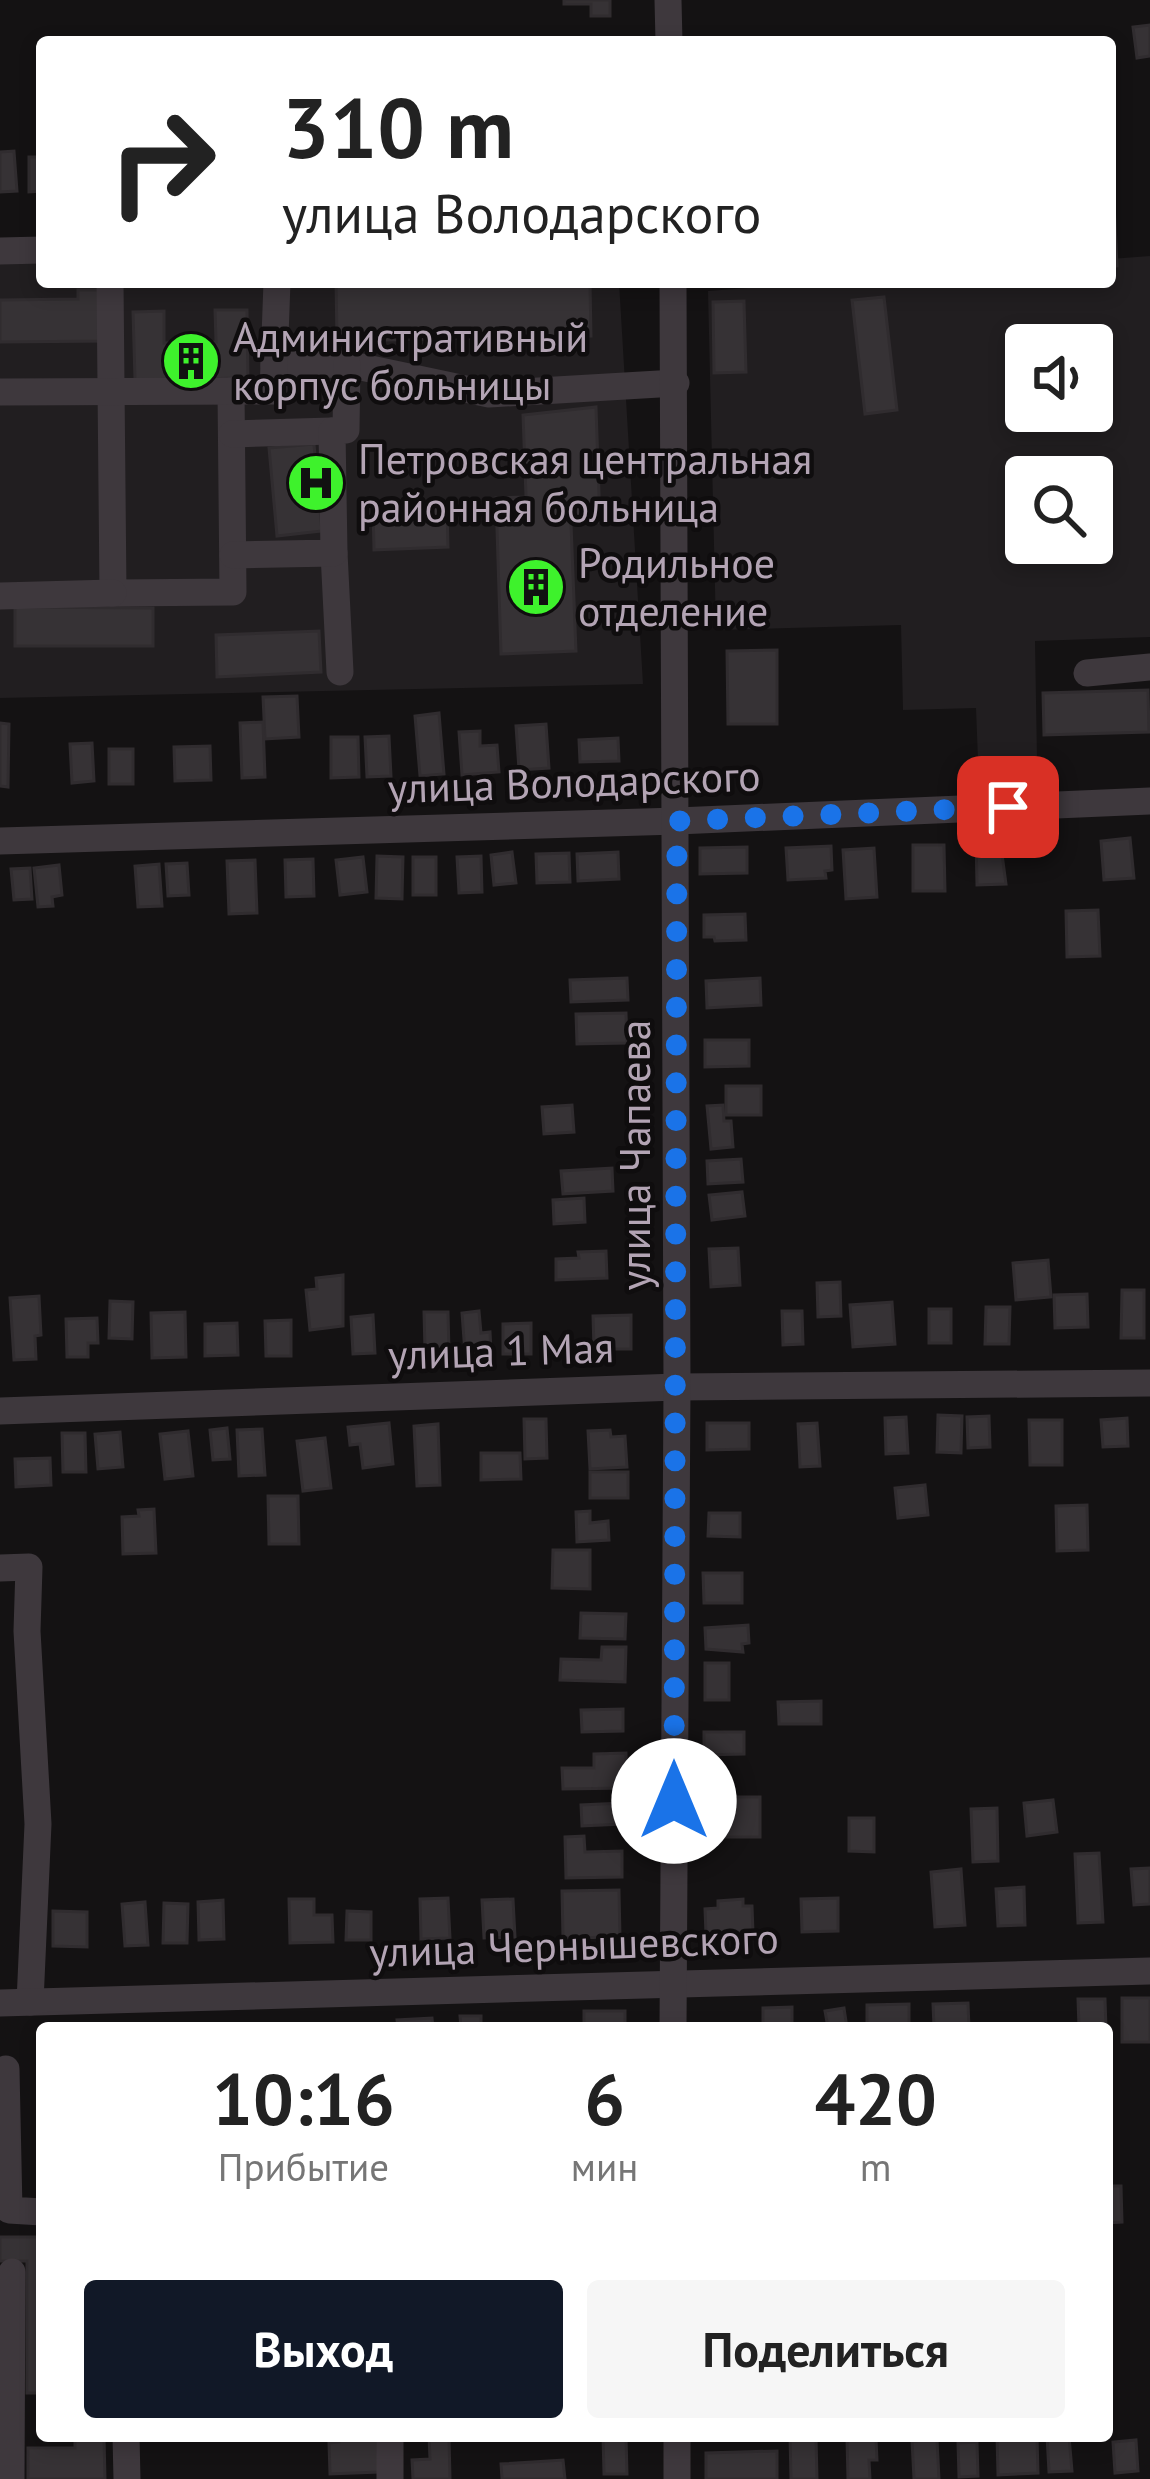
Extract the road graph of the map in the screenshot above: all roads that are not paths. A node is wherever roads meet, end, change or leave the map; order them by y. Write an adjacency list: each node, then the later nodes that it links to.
1 (668, 0): 2 (street)
2 (669, 36)
3 (36, 250): 4 (street)
4 (0, 251)
5 (110, 288): 13 (street)
6 (277, 288): 9 (street)
7 (673, 288): 10 (street, улица Чапаева)
8 (347, 364): 9 (street); 10 (street); 14 (street)
9 (274, 365): 11 (street)
10 (676, 383): 24 (street, улица Чапаева)
11 (231, 391): 13 (street); 15 (street)
12 (0, 392): 13 (street)
13 (114, 392): 18 (street)
14 (332, 431): 15 (street); 16 (street)
15 (232, 434): 17 (street)
16 (334, 553): 17 (street); 21 (street)
17 (233, 555): 18 (street)
18 (113, 593): 19 (street)
19 (0, 596)
20 (1150, 667): 22 (street)
21 (340, 672)
22 (1087, 673)
23 (1150, 801): 24 (street, улица Володарского)
24 (677, 821): 25 (street, улица Володарского); 27 (street, улица Чапаева)
25 (0, 841)
26 (1150, 1383): 27 (street, улица 1 Мая)
27 (677, 1387): 28 (street, улица 1 Мая); 32 (street, улица Чапаева)
28 (0, 1411)
29 (0, 1568): 30 (street)
30 (14, 1632): 33 (street)
31 (1150, 1971): 32 (street, улица Чернышевского)
32 (673, 1985): 33 (street, улица Чернышевского); 35 (street, улица Чапаева)
33 (30, 2002): 34 (street, улица Чернышевского)
34 (0, 2003)
35 (673, 2022)
36 (6, 2068): 37 (street)
37 (36, 2212)
38 (12, 2272): 42 (street)
39 (125, 2442): 43 (street)
40 (389, 2442): 44 (street)
41 (677, 2442): 45 (street)
42 (11, 2479)
43 (127, 2479)
44 (390, 2479)
45 (677, 2479)

